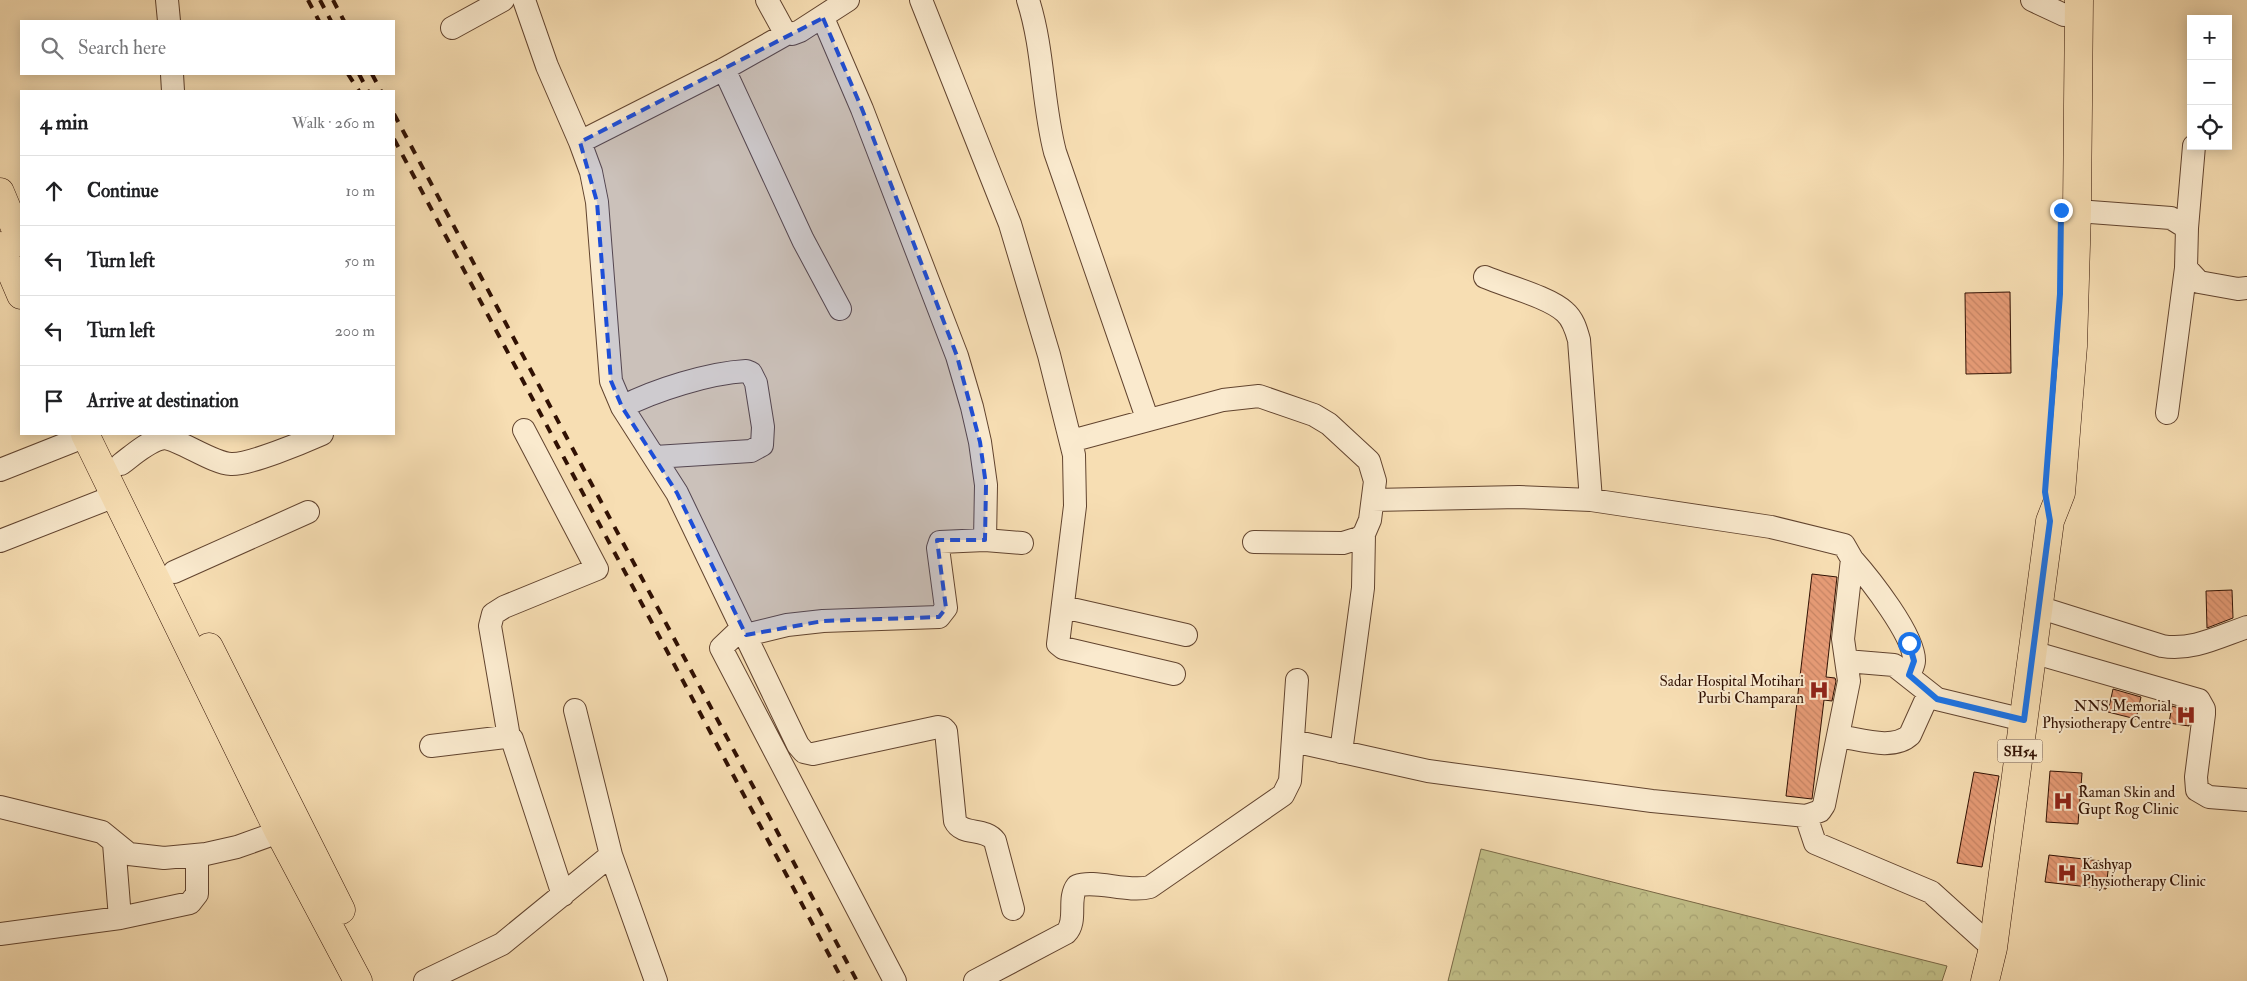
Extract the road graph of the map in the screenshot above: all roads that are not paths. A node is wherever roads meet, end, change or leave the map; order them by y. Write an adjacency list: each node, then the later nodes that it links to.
1 (167, 0): 11 (street)
2 (504, 0): 12 (street)
3 (524, 0): 17 (street)
4 (767, 0): 13 (street)
5 (848, 0): 10 (street)
6 (921, 0): 36 (street)
7 (1028, 0): 30 (street)
8 (2032, 0): 9 (street)
9 (2069, 5): 20 (main road, SH54); 44 (main road, SH54)
10 (822, 18): 13 (street); 46 (street)
11 (168, 20)
12 (452, 28)
13 (788, 33): 14 (street)
14 (724, 69): 17 (street); 27 (street)
15 (172, 75): 16 (street)
16 (173, 90)
17 (580, 142): 28 (street)
18 (2194, 150): 21 (street)
19 (0, 192): 22 (main road)
20 (2077, 211): 21 (street); 44 (main road, SH54)
21 (2187, 228): 23 (street)
22 (15, 237): 25 (main road)
23 (2186, 268): 26 (street); 29 (street)
24 (1485, 277): 42 (street)
25 (20, 285)
26 (2247, 288)
27 (840, 309)
28 (622, 407): 37 (street); 37 (street)
29 (2167, 413)
30 (1148, 418): 36 (street); 41 (street)
31 (524, 430): 66 (street)
32 (89, 435): 39 (street)
33 (92, 435): 40 (main road)
34 (93, 435): 38 (main road)
35 (319, 435): 38 (street)
36 (1070, 441): 53 (street)
37 (655, 457): 55 (street)
38 (121, 464): 51 (main road)
39 (0, 470)
40 (115, 496): 47 (street); 73 (main road)
41 (1372, 500): 42 (street); 45 (street)
42 (1591, 500): 50 (street)
43 (308, 512): 51 (street)
44 (2050, 521): 52 (main road, SH54)
45 (1364, 534): 48 (street); 69 (street)
46 (985, 540): 49 (street); 55 (street)
47 (0, 541)
48 (1254, 542)
49 (1022, 543)
50 (1852, 559): 58 (street); 60 (street)
51 (174, 572): 83 (main road)
52 (2038, 606): 54 (street); 57 (main road, SH54)
53 (1063, 607): 56 (street); 59 (street)
54 (2247, 627)
55 (744, 631): 78 (street); 86 (street)
56 (1186, 635)
57 (2032, 652): 64 (main road, SH54); 70 (street)
58 (1846, 661): 60 (street); 65 (street)
59 (1174, 674)
60 (1909, 675): 62 (street)
61 (1297, 680): 67 (street)
62 (1929, 693): 64 (street); 65 (street)
63 (575, 710): 76 (street)
64 (2024, 720): 81 (main road, SH54)
65 (1838, 736): 72 (street)
66 (509, 737): 68 (street); 77 (street)
67 (1293, 740): 69 (street); 87 (street)
68 (432, 746)
69 (1341, 752): 72 (street)
70 (2247, 800)
71 (0, 807): 74 (street)
72 (1806, 816): 81 (street)
73 (279, 832): 75 (street); 82 (main road)
74 (114, 843): 75 (street); 79 (street)
75 (196, 855): 79 (street)
76 (611, 855): 77 (street); 85 (street)
77 (563, 895): 84 (street)
78 (1014, 909)
79 (120, 918): 80 (street)
80 (0, 934)
81 (1993, 948): 88 (main road, SH54)
82 (358, 981)
83 (378, 981)
84 (425, 981)
85 (656, 981)
86 (895, 981)
87 (975, 981)
88 (1986, 981)

